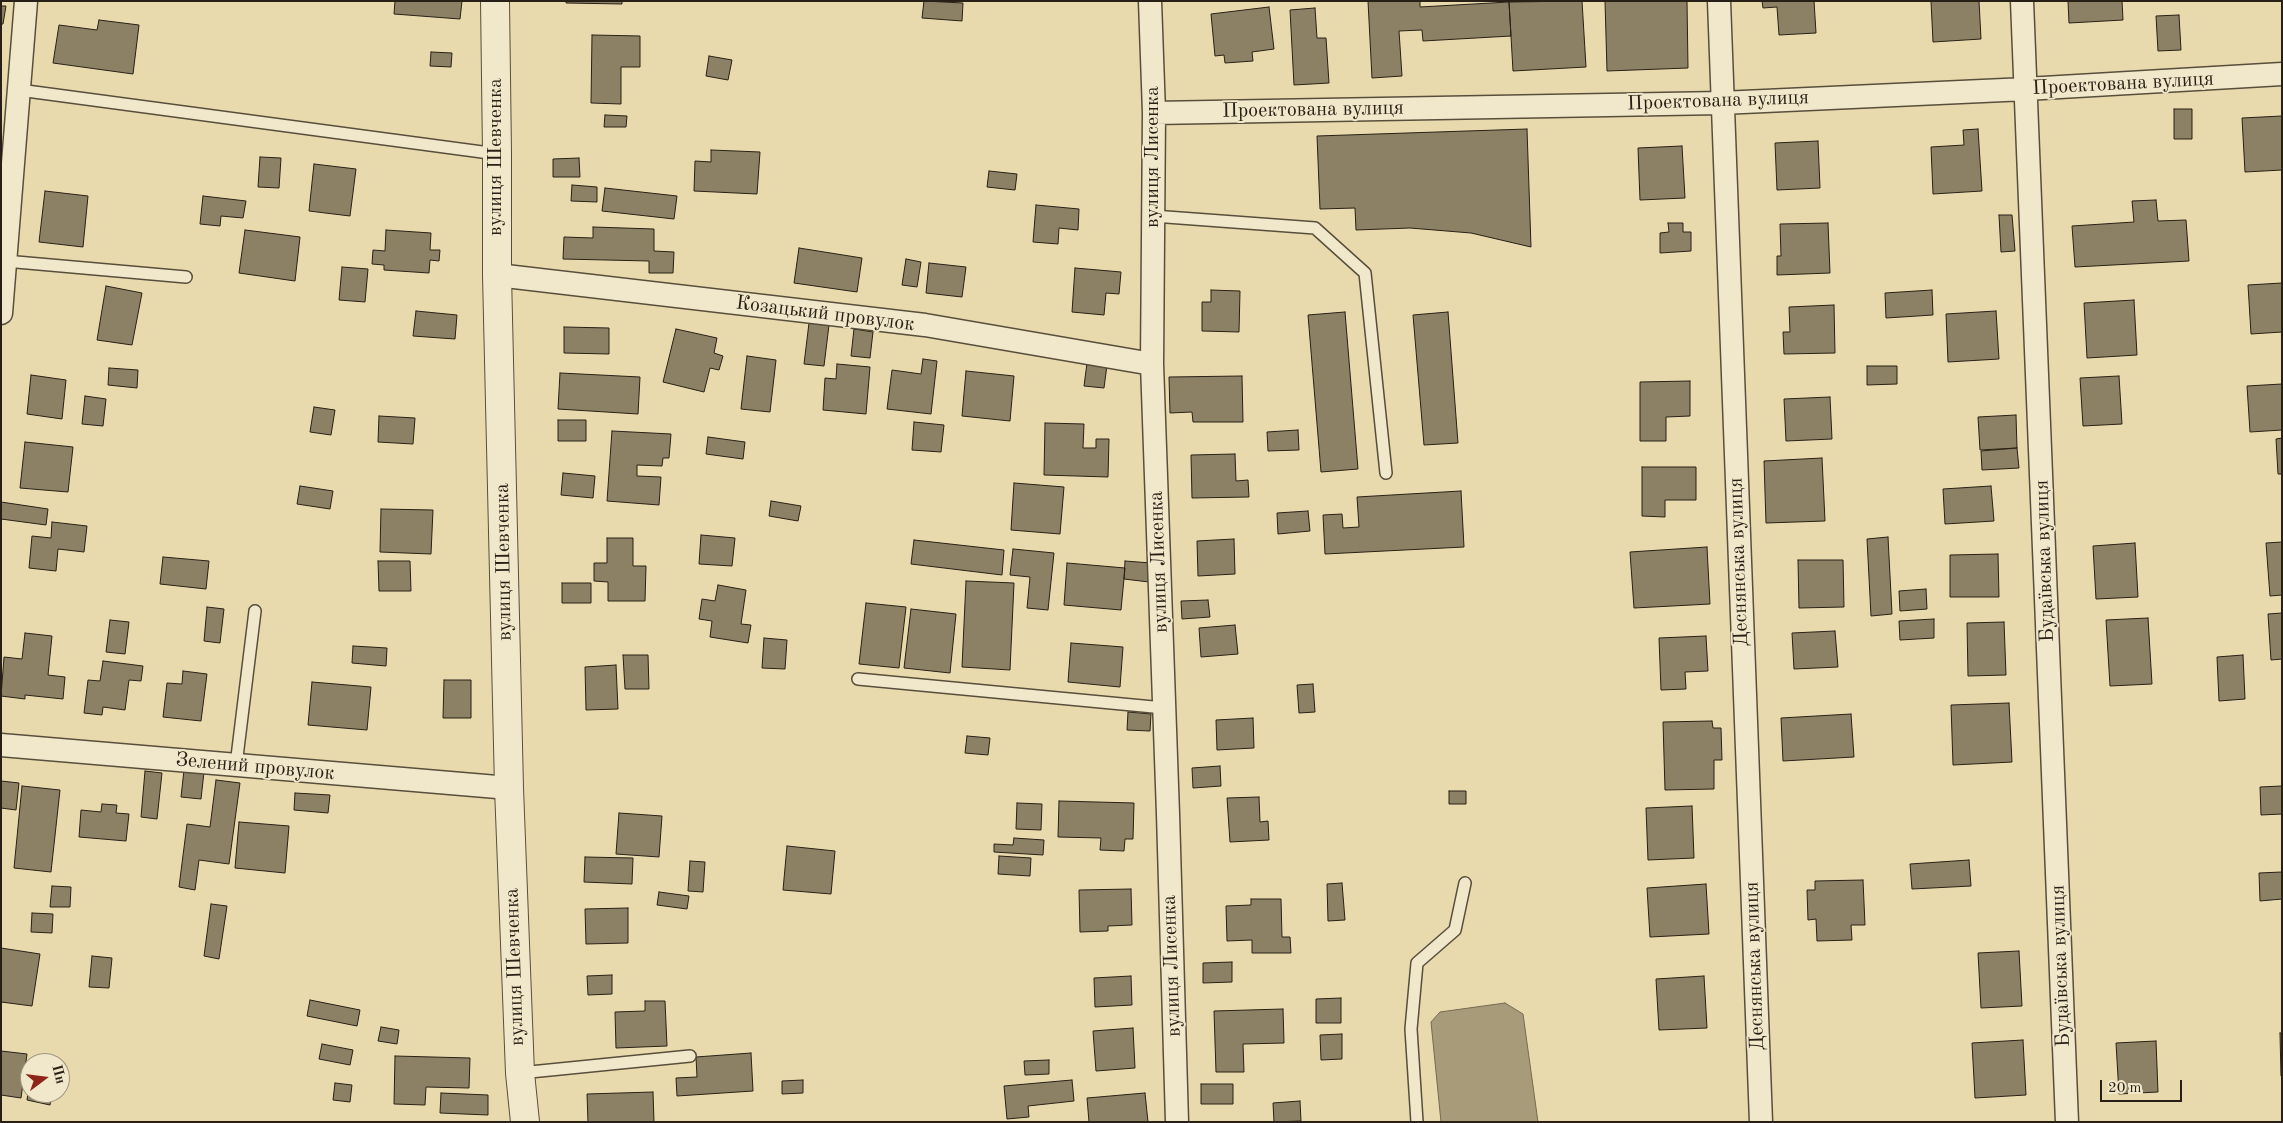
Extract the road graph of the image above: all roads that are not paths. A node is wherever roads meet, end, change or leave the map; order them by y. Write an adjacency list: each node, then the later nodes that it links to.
1 (26, 1): 8 (street)
2 (494, 1): 11 (street, вулиця Шевченка)
3 (1150, 1): 10 (street, вулиця Лисенка)
4 (1719, 1): 9 (street, Деснянська вулиця)
5 (2022, 1): 7 (street, Будаївська вулиця)
6 (2282, 74): 7 (street, Проектована вулиця)
7 (2026, 89): 9 (street, Проектована вулиця); 32 (street, Будаївська вулиця)
8 (19, 90): 11 (lane); 13 (street)
9 (1722, 103): 10 (street, Проектована вулиця); 31 (street, Деснянська вулиця)
10 (1154, 114): 12 (street, вулиця Лисенка)
11 (497, 154): 14 (street, вулиця Шевченка)
12 (1153, 216): 17 (street, вулиця Лисенка); 18 (lane)
13 (4, 268): 15 (lane); 16 (street)
14 (496, 275): 17 (street, Козацький провулок); 24 (street, вулиця Шевченка)
15 (186, 277)
16 (1, 313)
17 (1152, 364): 21 (street, вулиця Лисенка)
18 (1386, 473)
19 (255, 611): 23 (lane)
20 (858, 679): 21 (lane)
21 (1164, 708): 29 (street, вулиця Лисенка)
22 (1, 745): 23 (street, Зелений провулок)
23 (236, 765): 24 (street, Зелений провулок)
24 (508, 788): 27 (street, вулиця Шевченка)
25 (1465, 883): 30 (lane)
26 (690, 1056): 27 (lane)
27 (520, 1073): 28 (street, вулиця Шевченка)
28 (525, 1122)
29 (1176, 1122)
30 (1417, 1122)
31 (1761, 1122)
32 (2067, 1122)

